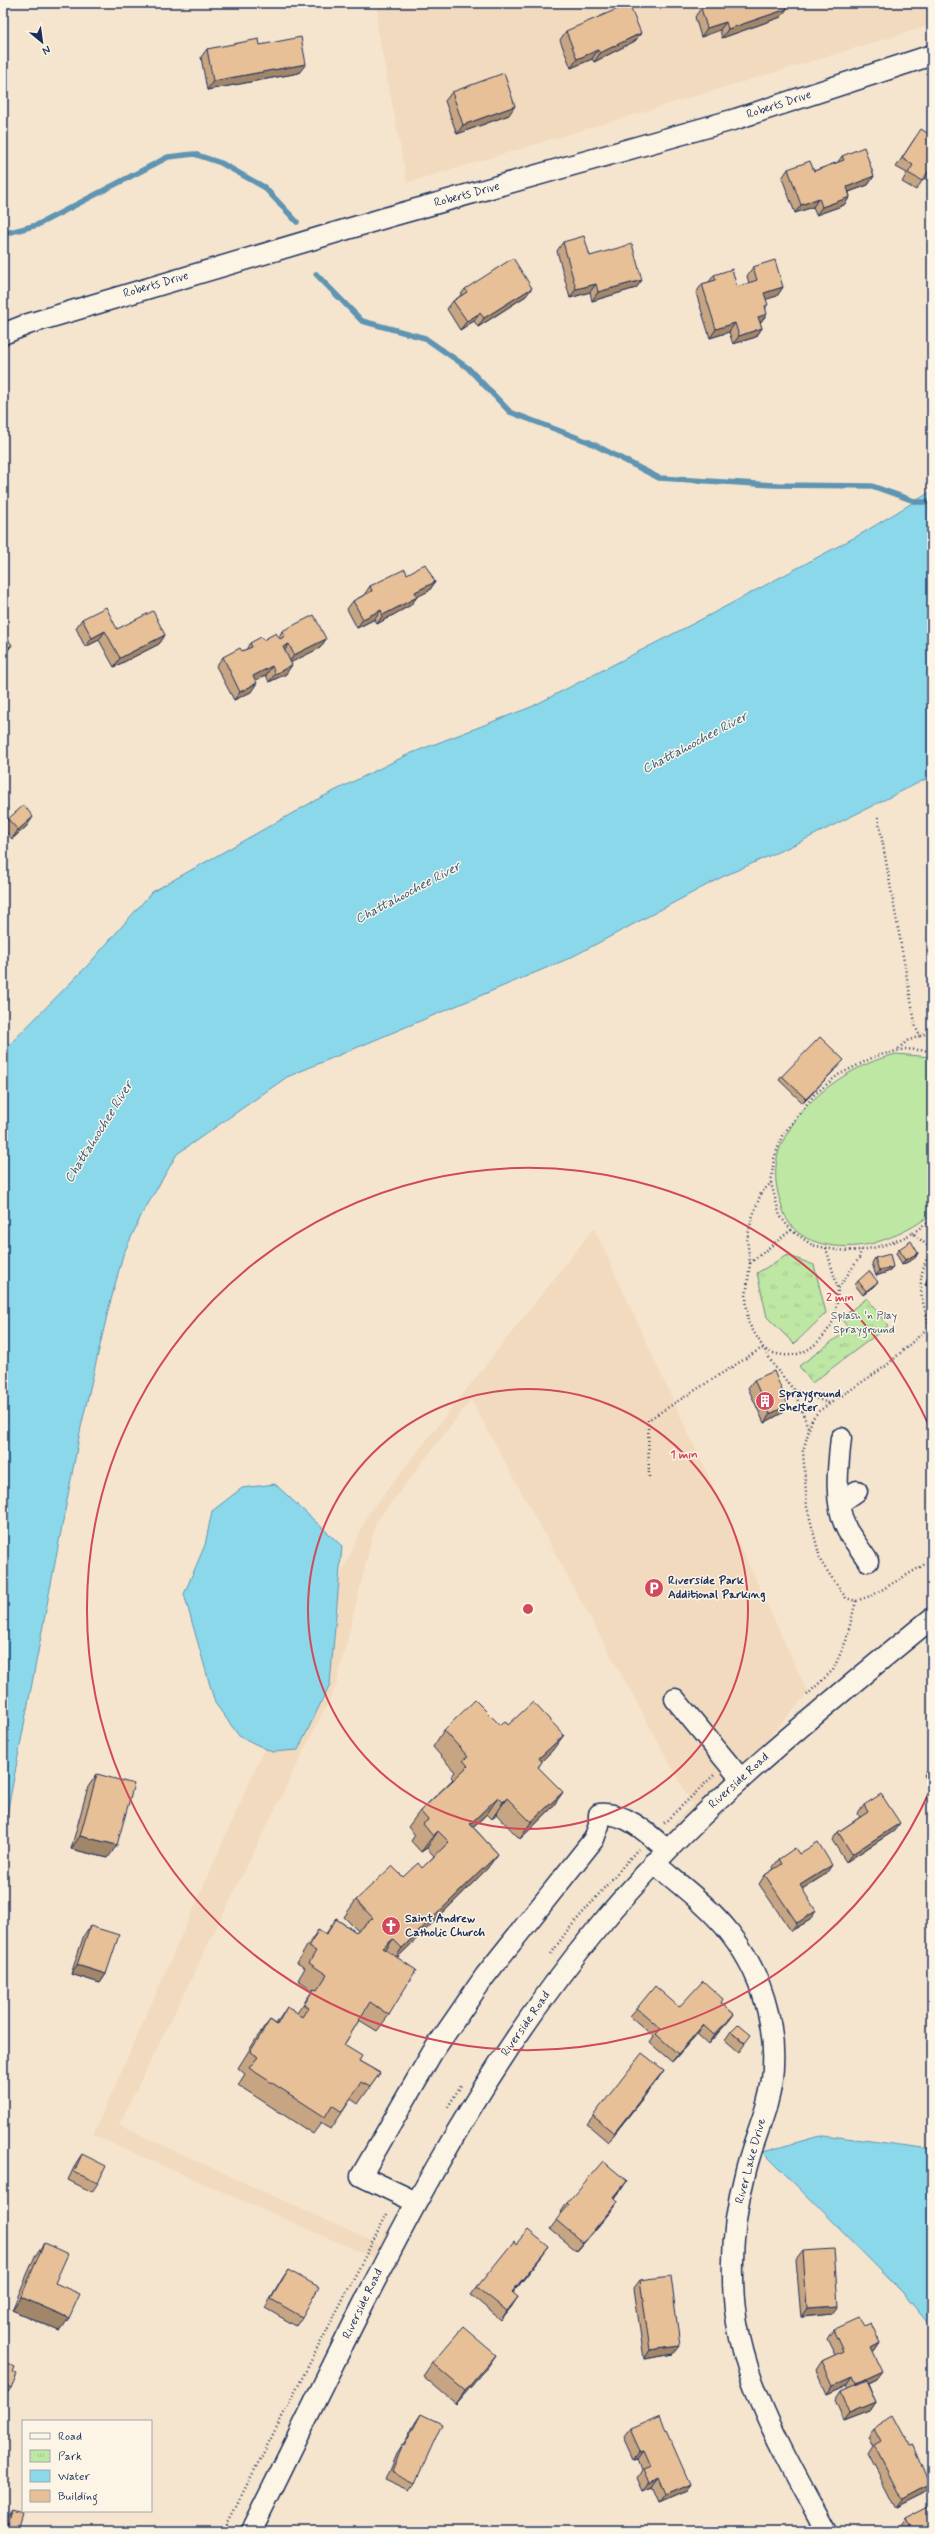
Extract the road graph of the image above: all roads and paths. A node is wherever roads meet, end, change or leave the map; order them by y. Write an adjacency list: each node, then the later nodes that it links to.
1 (932, 55): 2 (street, Roberts Drive)
2 (3, 334)
3 (878, 817): 5 (path)
4 (932, 1031): 5 (path)
5 (920, 1036): 6 (path)
6 (896, 1050): 7 (path); 8 (path)
7 (932, 1051)
8 (771, 1183): 10 (path); 15 (path)
9 (932, 1219): 11 (path)
10 (791, 1230): 12 (path); 15 (path)
11 (913, 1233): 13 (path); 14 (path)
12 (826, 1248): 14 (path); 16 (path)
13 (932, 1249): 19 (path)
14 (861, 1250): 16 (path)
15 (750, 1263): 17 (path)
16 (838, 1289): 17 (path)
17 (762, 1348): 18 (path); 22 (path)
18 (794, 1390): 19 (path); 20 (path)
19 (831, 1404): 20 (path)
20 (809, 1428): 25 (path)
21 (841, 1438): 24 (street)
22 (648, 1476)
23 (857, 1491): 24 (street)
24 (840, 1503): 26 (street)
25 (932, 1560)
26 (868, 1561)
27 (932, 1618): 29 (street, Riverside Road)
28 (675, 1699): 29 (street)
29 (741, 1779): 30 (street, Riverside Road)
30 (660, 1856): 31 (street, Riverside Road); 31 (street, River Lake Drive); 33 (street, River Lake Drive)
31 (416, 2202): 32 (street, Riverside Road)
32 (251, 2531)
33 (826, 2531)

